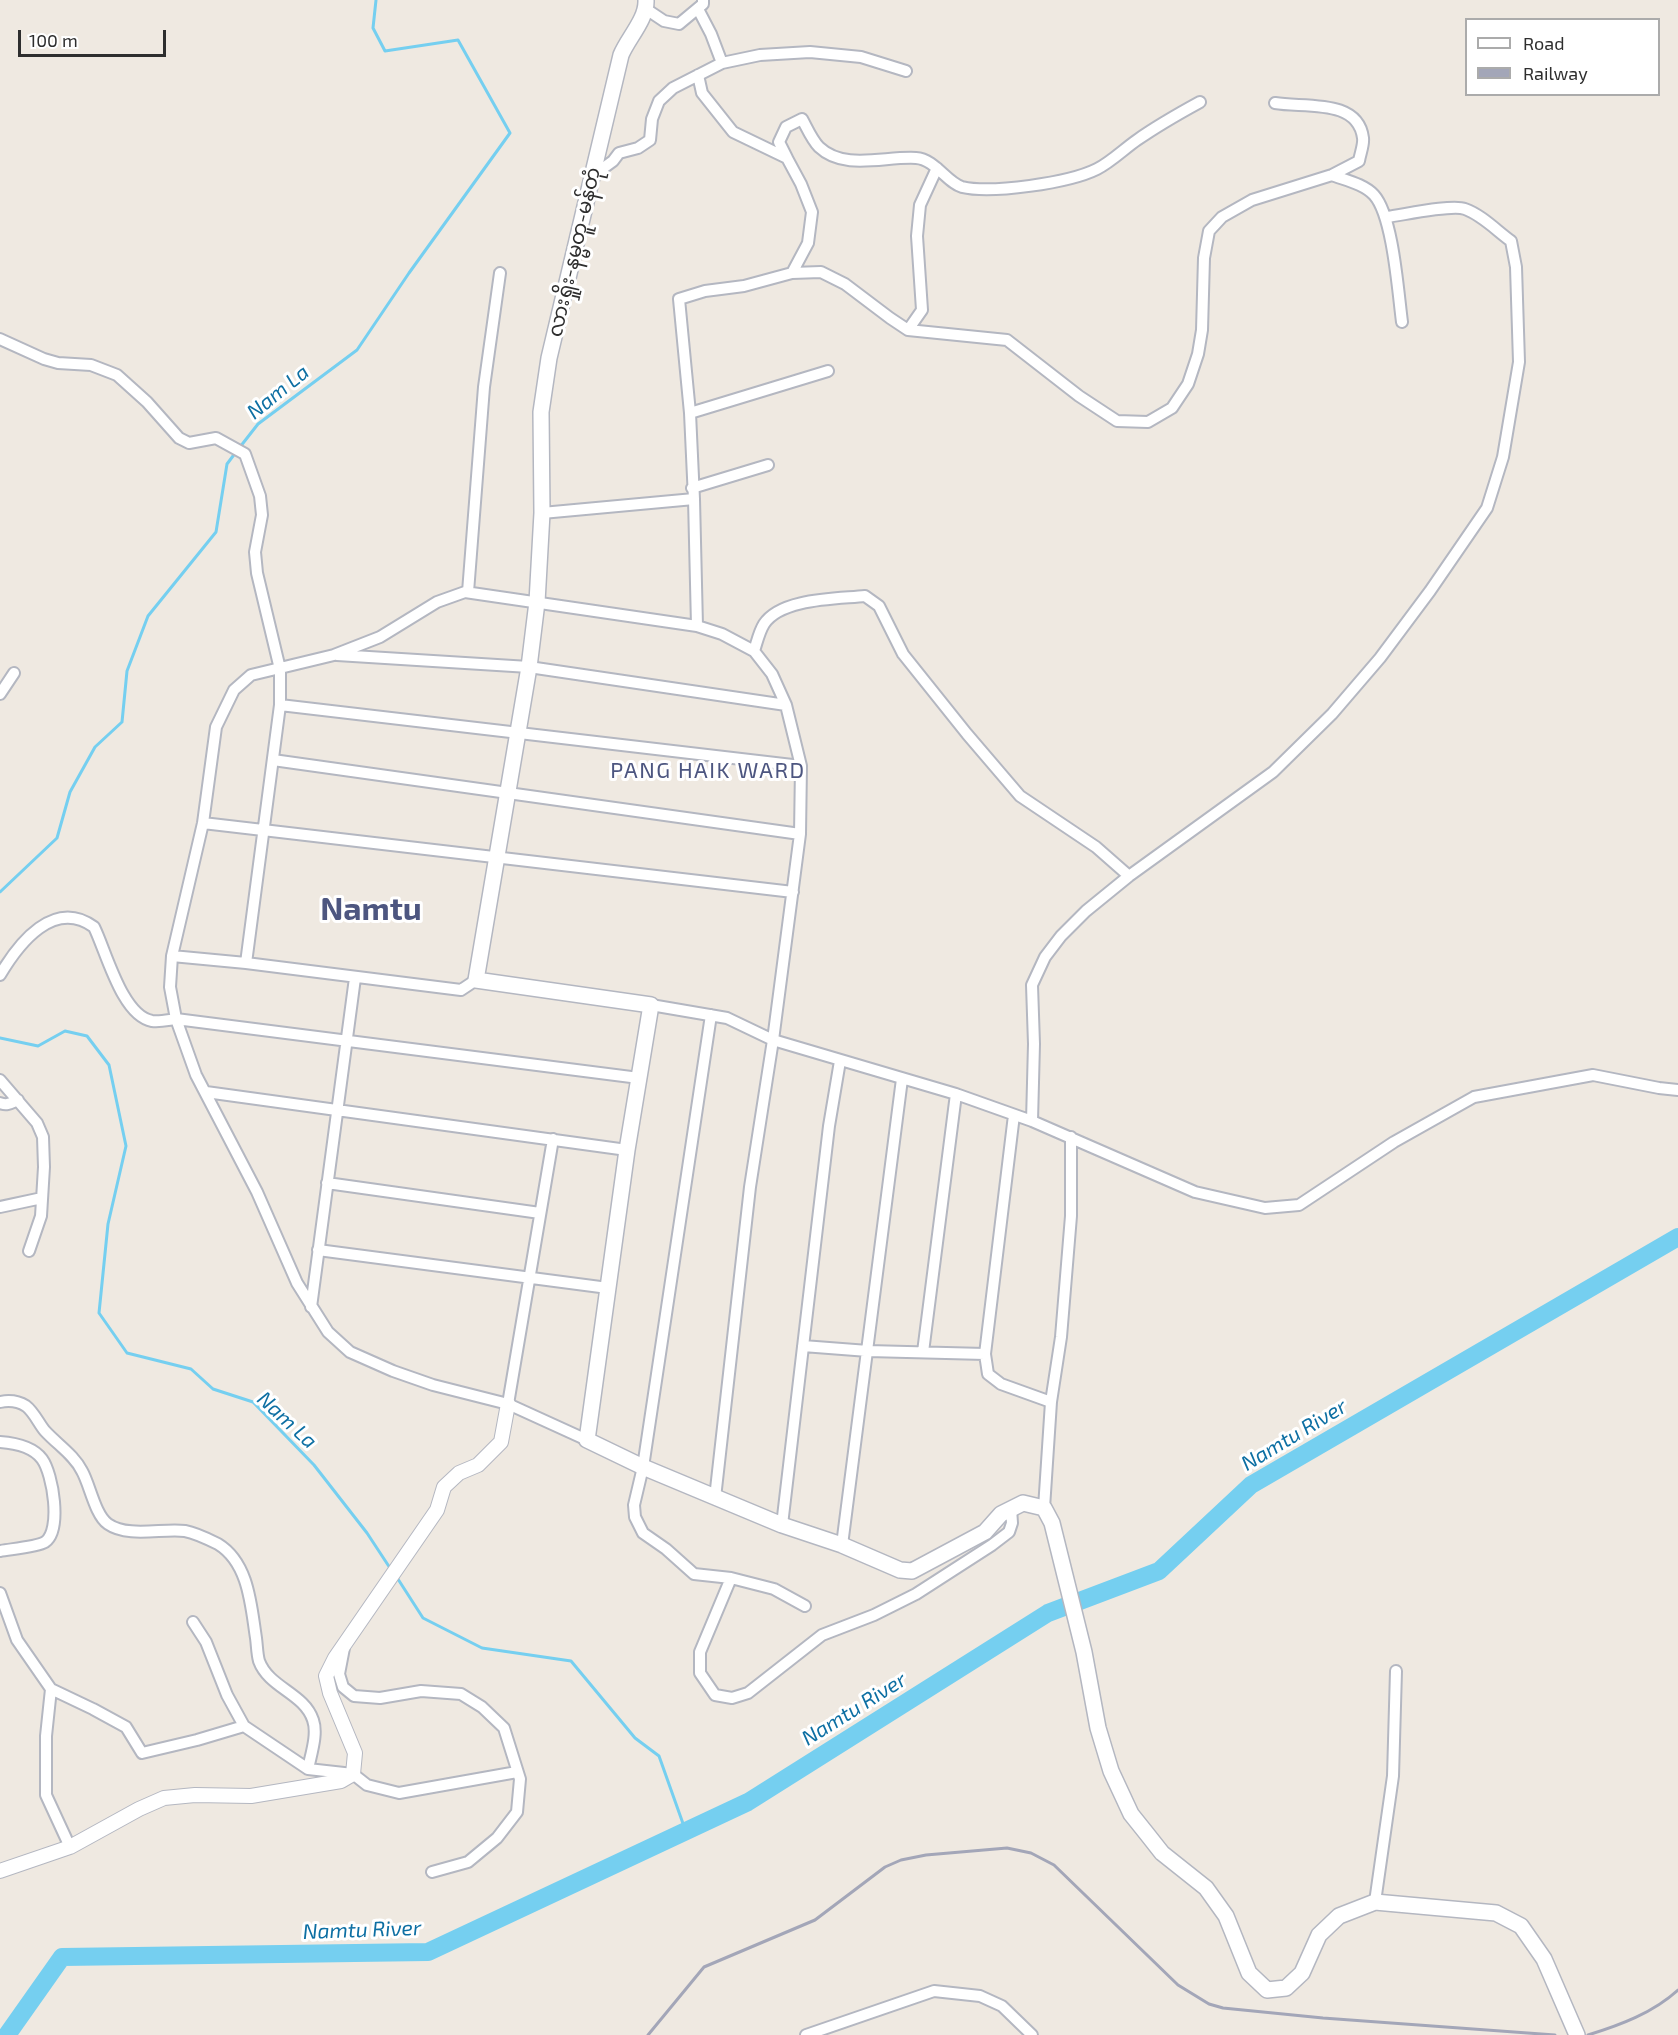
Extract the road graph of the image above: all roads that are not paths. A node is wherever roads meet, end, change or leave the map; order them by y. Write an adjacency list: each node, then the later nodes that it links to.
1 (646, 5): 2 (street); 11 (main road, လားရှိုး-နမ္မတူ-မန်တုံ)
2 (700, 5): 3 (street)
3 (722, 63): 4 (street); 5 (street)
4 (906, 71)
5 (698, 75): 8 (street); 11 (street)
6 (1200, 102): 9 (street)
7 (1275, 103): 10 (street)
8 (787, 158): 9 (street); 14 (street)
9 (938, 168): 16 (street)
10 (1332, 175): 12 (street); 16 (street)
11 (591, 177): 22 (main road, လားရှိုး-နမ္မတူ-မန်တုံ)
12 (1387, 218): 15 (street); 42 (street)
13 (500, 273): 23 (street)
14 (792, 273): 16 (street); 19 (street)
15 (1402, 322)
16 (908, 330)
17 (0, 339): 29 (street)
18 (828, 371): 19 (street)
19 (690, 413): 21 (street)
20 (768, 465): 21 (street)
21 (693, 494): 22 (street); 25 (street)
22 (542, 513): 24 (main road, လားရှိုး-နမ္မတူ-မန်တုံ)
23 (468, 592): 24 (street); 27 (street)
24 (537, 602): 25 (street); 28 (main road, လားရှိုး-နမ္မတူ-မန်တုံ)
25 (697, 626): 26 (street)
26 (754, 651): 33 (street); 42 (street)
27 (334, 655): 28 (street); 29 (street)
28 (529, 667): 33 (street); 34 (main road, လားရှိုး-နမ္မတူ-မန်တုံ)
29 (280, 669): 32 (street); 38 (street)
30 (14, 673): 31 (street)
31 (0, 694)
32 (280, 705): 34 (street); 35 (street)
33 (786, 705): 36 (street)
34 (518, 732): 36 (street); 37 (main road, လားရှိုး-နမ္မတူ-မန်တုံ)
35 (273, 760): 37 (street); 39 (street)
36 (801, 766): 40 (street)
37 (508, 794): 40 (street); 41 (main road, လားရှိုး-နမ္မတူ-မန်တုံ)
38 (203, 824): 39 (street); 44 (street)
39 (264, 831): 41 (street); 45 (street)
40 (800, 834): 43 (street)
41 (498, 857): 43 (street); 48 (main road, လားရှိုး-နမ္မတူ-မန်တုံ)
42 (1129, 876): 65 (street)
43 (793, 892): 52 (street)
44 (172, 956): 45 (street); 51 (street)
45 (246, 963): 47 (street)
46 (0, 975): 51 (street)
47 (355, 978): 48 (street); 53 (street)
48 (476, 980): 49 (main road)
49 (651, 1005): 50 (street); 55 (main road)
50 (711, 1015): 52 (street); 87 (street)
51 (176, 1019): 53 (street); 59 (street)
52 (773, 1040): 54 (street); 88 (street)
53 (346, 1041): 55 (street); 63 (street)
54 (840, 1061): 56 (street); 78 (street)
55 (639, 1078): 68 (main road)
56 (902, 1079): 60 (street); 79 (street)
57 (0, 1080): 61 (street)
58 (1678, 1090): 66 (street)
59 (206, 1092): 63 (street); 77 (street)
60 (956, 1094): 64 (street); 80 (street)
61 (18, 1100): 62 (street); 70 (street)
62 (0, 1103)
63 (336, 1110): 67 (street); 69 (street)
64 (1014, 1114): 65 (street); 81 (street)
65 (1032, 1121): 66 (street)
66 (1071, 1137): 83 (street)
67 (553, 1139): 68 (street); 72 (street)
68 (627, 1150): 76 (main road)
69 (327, 1183): 72 (street); 73 (street)
70 (42, 1198): 71 (street); 74 (street)
71 (0, 1207)
72 (540, 1213): 75 (street)
73 (318, 1250): 75 (street); 77 (street)
74 (29, 1251)
75 (530, 1278): 76 (street); 84 (street)
76 (608, 1288): 85 (main road)
77 (311, 1307): 84 (street)
78 (803, 1346): 79 (street); 91 (street)
79 (868, 1351): 80 (street); 92 (street)
80 (923, 1352): 81 (street)
81 (985, 1354): 83 (street)
82 (0, 1402): 102 (street)
83 (1051, 1402): 90 (street)
84 (508, 1404): 85 (street); 98 (street)
85 (587, 1440): 87 (main road)
86 (0, 1442): 93 (street)
87 (643, 1467): 88 (main road); 94 (street)
88 (715, 1498): 91 (main road)
89 (1011, 1508): 90 (main road); 92 (main road); 94 (street)
90 (1044, 1508): 108 (main road)
91 (782, 1525): 92 (main road)
92 (842, 1545)
93 (0, 1551)
94 (730, 1578): 96 (street)
95 (0, 1593): 100 (street)
96 (805, 1606)
97 (193, 1622): 101 (street)
98 (345, 1643): 103 (street); 104 (street)
99 (1396, 1671): 108 (street)
100 (51, 1689): 101 (street); 105 (street)
101 (244, 1726): 102 (street)
102 (308, 1769): 104 (street)
103 (517, 1772): 104 (street); 107 (street)
104 (353, 1774): 105 (street)
105 (70, 1847): 106 (street)
106 (0, 1871)
107 (432, 1872)
108 (1375, 1902): 111 (main road)
109 (806, 2035): 110 (street)
110 (1032, 2035)
111 (1577, 2035)

